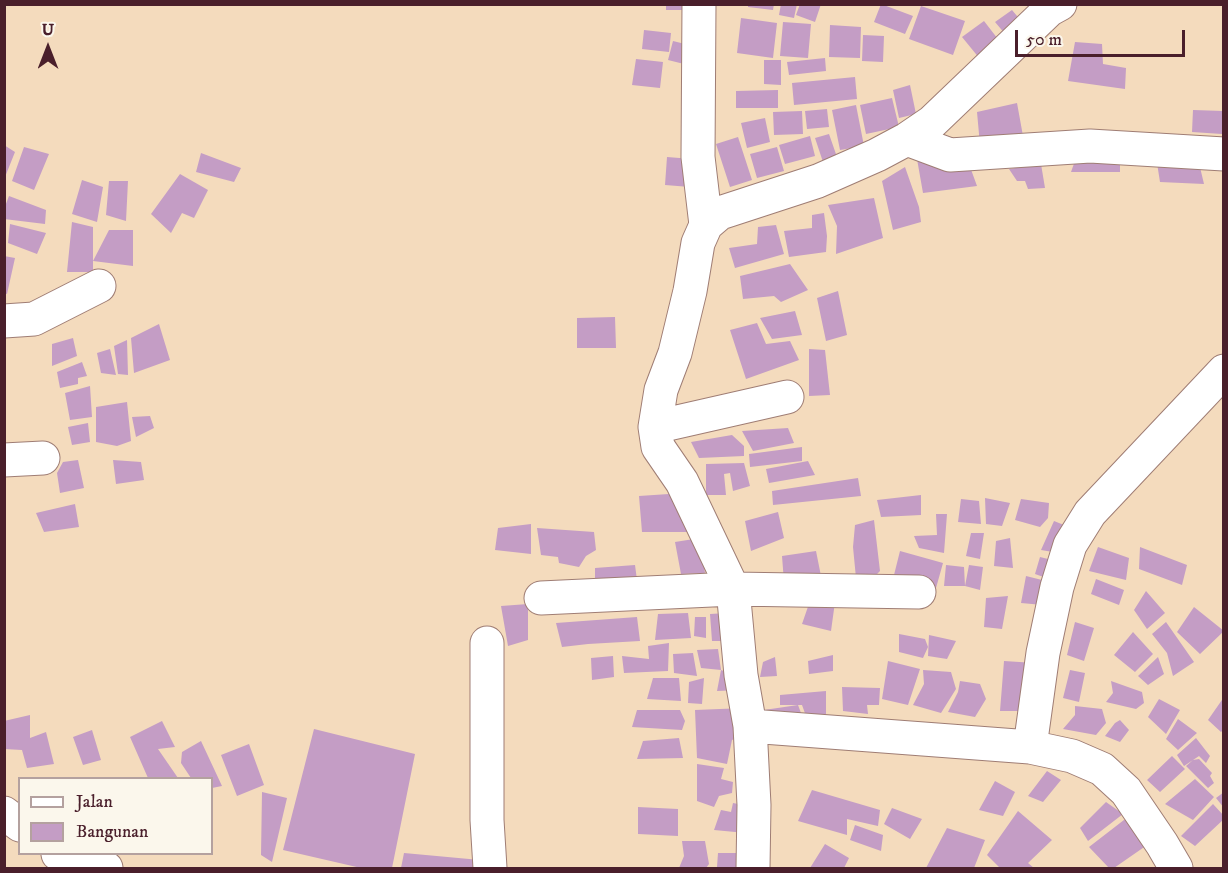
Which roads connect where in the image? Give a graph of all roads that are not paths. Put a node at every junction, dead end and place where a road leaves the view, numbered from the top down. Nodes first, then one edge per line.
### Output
1 (699, 4) edge
2 (1060, 4) edge
3 (907, 140) junction
4 (1224, 154) edge
5 (706, 225) junction
6 (99, 286) dead end
7 (4, 321) edge
8 (1224, 371) edge
9 (787, 397) dead end
10 (655, 427) junction
11 (44, 458) dead end
12 (4, 460) edge
13 (733, 589) junction
14 (919, 592) dead end
15 (541, 598) dead end
16 (487, 643) dead end
17 (750, 726) junction
18 (1030, 747) junction
19 (4, 813) edge
20 (18, 824) edge
21 (61, 855) edge
22 (106, 868) edge
23 (490, 868) edge
24 (753, 868) edge
25 (1176, 868) edge

1 - 5 street
2 - 3 street
3 - 4 street
3 - 5 street
5 - 10 street
6 - 7 street
8 - 18 street
9 - 10 street
10 - 13 street
11 - 12 street
13 - 14 street
13 - 15 street
13 - 17 street
16 - 23 street
17 - 18 street
17 - 24 street
18 - 25 street
19 - 20 street
21 - 22 street

